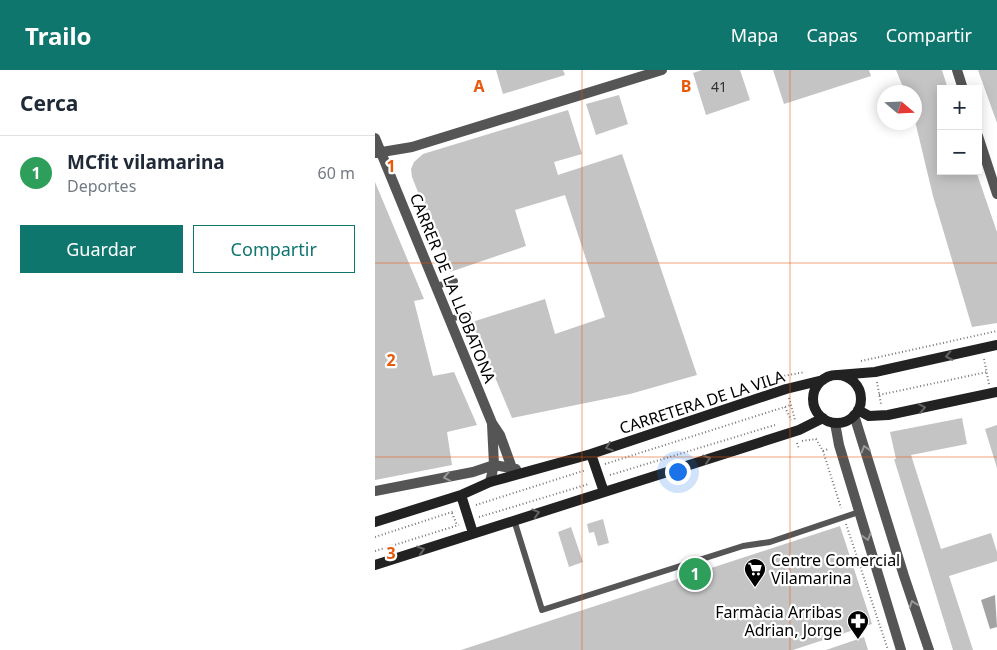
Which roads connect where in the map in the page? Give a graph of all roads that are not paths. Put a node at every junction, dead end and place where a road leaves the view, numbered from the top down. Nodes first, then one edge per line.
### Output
1 (662, 70) edge
2 (957, 70) edge
3 (962, 85) edge
4 (375, 138) edge
5 (982, 148) edge
6 (378, 153) edge
7 (997, 194) edge
8 (455, 281) dead end
9 (436, 286) junction
10 (469, 314) dead end
11 (450, 319) junction
12 (997, 345) edge
13 (838, 375) junction
14 (823, 380) junction
15 (993, 389) edge
16 (856, 413) junction
17 (823, 418) junction
18 (835, 422) junction
19 (493, 423) junction
20 (591, 454) junction
21 (494, 465) junction
22 (511, 468) junction
23 (529, 471) junction
24 (491, 482) junction
25 (375, 491) edge
26 (604, 492) junction
27 (461, 495) junction
28 (859, 512) junction
29 (514, 520) junction
30 (375, 522) edge
31 (473, 533) junction
32 (375, 565) edge
33 (901, 650) edge
34 (929, 650) edge

1 - 6 street
2 - 3 street
4 - 6 street, CARRER DE LA LLOBATONA
5 - 7 street
6 - 9 street, CARRER DE LA LLOBATONA
8 - 9 lane
9 - 11 street, CARRER DE LA LLOBATONA
10 - 11 lane
11 - 19 street, CARRER DE LA LLOBATONA
12 -> 13 street
13 - 14 street
13 - 16 street
14 - 17 street
14 -> 20 street, CARRETERA DE LA VILA
16 -> 15 street
16 - 18 street
34 -> 16 street
17 - 18 street
26 -> 17 street
18 - 28 street
19 - 21 street, CARRER DE LA LLOBATONA
19 - 22 street, CARRER DE LA LLOBATONA
20 - 23 street, CARRETERA DE LA VILA
20 - 26 street
21 - 22 street
21 - 24 street, CARRER DE LA LLOBATONA
21 -> 25 street
22 - 23 street
23 - 24 street, CARRETERA DE LA VILA
24 - 27 street, CARRETERA DE LA VILA
29 -> 26 street
27 - 30 street, CARRETERA DE LA VILA
27 - 31 street
28 - 29 lane
28 -> 33 street
29 - 31 street
32 -> 31 street

